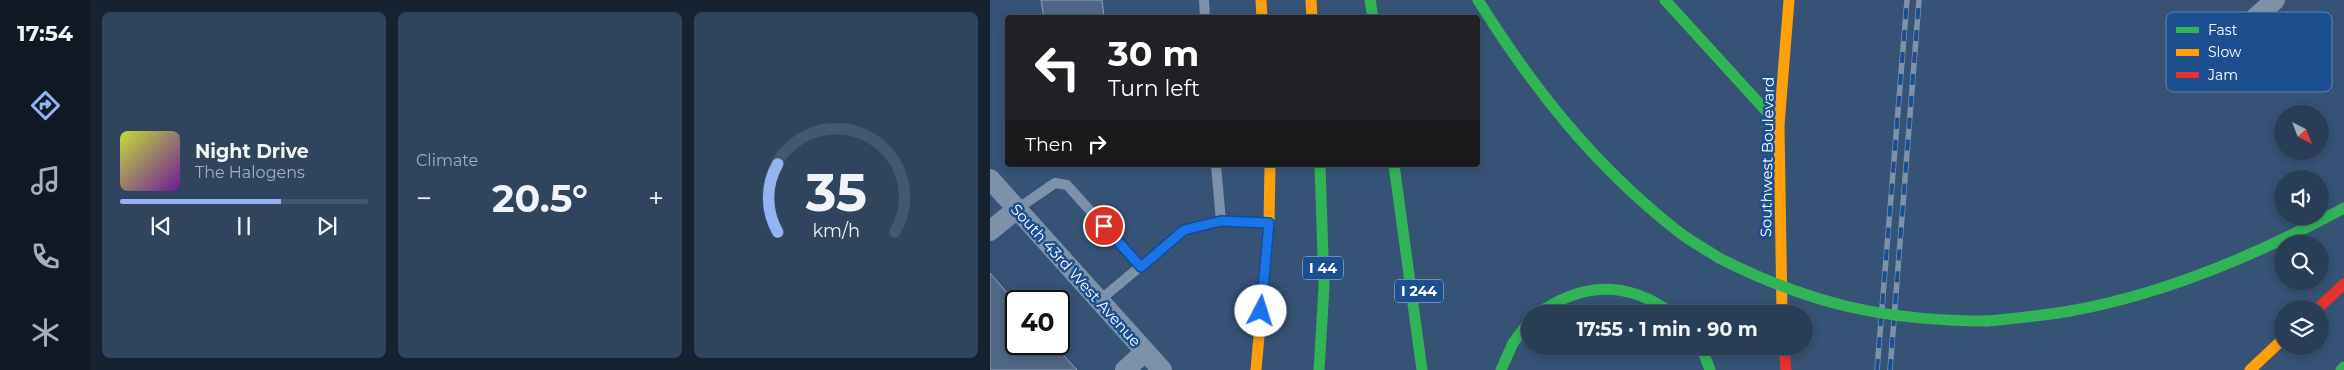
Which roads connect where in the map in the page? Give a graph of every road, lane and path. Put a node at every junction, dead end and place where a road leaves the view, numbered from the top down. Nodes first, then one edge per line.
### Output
1 (1204, 0) edge
2 (1261, 0) edge
3 (1311, 0) edge
4 (1370, 0) edge
5 (1478, 0) edge
6 (1665, 0) edge
7 (1788, 0) edge
8 (2275, 0) edge
9 (2262, 12) edge
10 (1205, 15) edge
11 (1262, 15) edge
12 (1312, 15) edge
13 (1372, 15) edge
14 (1779, 125) junction
15 (1216, 167) edge
16 (1270, 167) edge
17 (1320, 167) edge
18 (1394, 167) edge
19 (990, 179) edge
20 (2344, 208) edge
21 (1017, 209) junction
22 (1401, 212) junction
23 (1221, 221) junction
24 (1269, 223) junction
25 (990, 231) edge
26 (1141, 267) junction
27 (2344, 284) edge
28 (1100, 300) junction
29 (2327, 300) edge
30 (1551, 305) edge
31 (1659, 305) edge
32 (1782, 305) edge
33 (1521, 331) edge
34 (1430, 342) dead end
35 (2274, 348) edge
36 (1145, 352) junction
37 (1704, 355) edge
38 (1785, 355) edge
39 (2344, 367) edge
40 (1126, 370) edge
41 (1162, 370) edge
42 (1256, 370) edge
43 (1320, 370) edge
44 (1422, 370) edge
45 (1501, 370) edge
46 (1710, 370) edge
47 (1786, 370) edge
48 (2250, 370) edge
49 (2341, 370) edge

1 - 10 lane
2 - 11 main road
3 - 12 main road
4 - 13 main road
5 - 20 main road, bridge
6 - 14 main road
7 - 14 main road, Southwest Boulevard
8 - 9 street
14 - 32 main road, Southwest Boulevard
15 - 23 lane
16 - 24 main road
17 - 43 main road, I 44
18 - 22 main road
19 - 21 street, South 43rd West Avenue
21 - 25 street
21 - 26 lane
21 - 28 street, South 43rd West Avenue
22 - 34 main road, I 244
22 - 44 main road
23 - 24 lane
23 - 26 lane
24 - 42 main road
26 - 28 lane
27 - 29 main road
28 - 36 street, South 43rd West Avenue
30 - 31 main road
33 - 45 main road
35 - 48 main road
36 - 40 street
36 - 41 street, South 43rd West Avenue
37 - 46 main road
38 - 47 main road
39 - 49 main road

